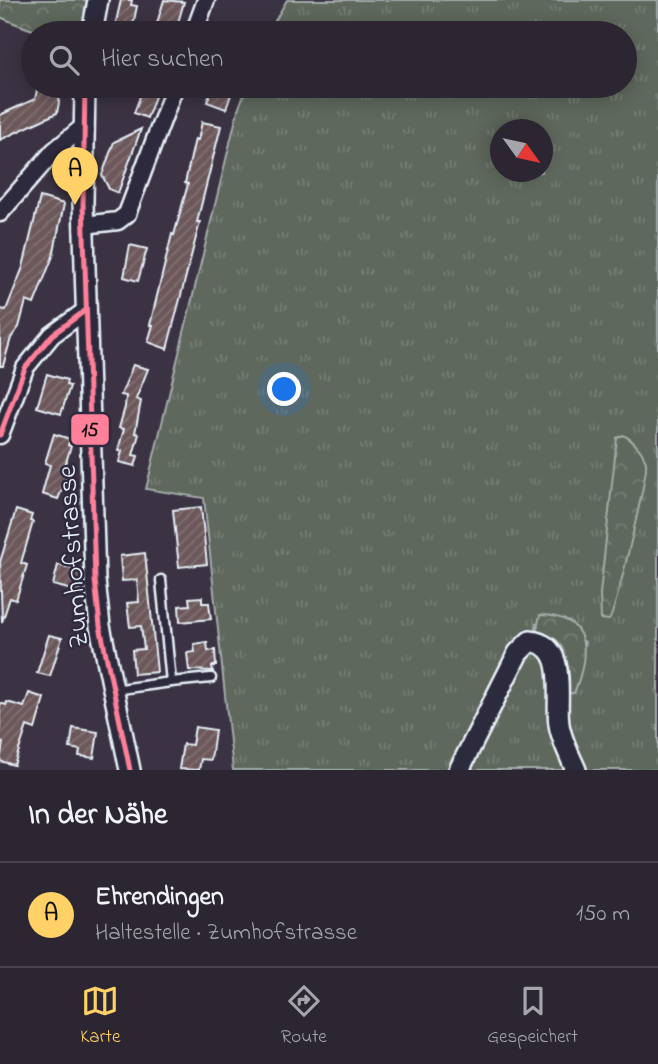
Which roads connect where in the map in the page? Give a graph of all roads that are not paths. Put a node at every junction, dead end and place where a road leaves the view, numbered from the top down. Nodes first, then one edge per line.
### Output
1 (98, 0) edge
2 (206, 0) edge
3 (94, 21) edge
4 (198, 21) edge
5 (84, 98) edge
6 (171, 98) edge
7 (83, 127) junction
8 (3, 204) edge
9 (84, 225) junction
10 (86, 310) junction
11 (0, 435) edge
12 (161, 580) dead end
13 (211, 677) dead end
14 (171, 682) junction
15 (113, 690) junction
16 (130, 770) edge
17 (459, 770) edge
18 (576, 770) edge

1 - 3 street
2 - 4 street
5 - 7 street, Zumhofstrasse
6 - 9 street
7 - 8 street
7 - 9 street, Zumhofstrasse
9 - 10 street, Zumhofstrasse
10 - 11 street
10 - 15 street, Zumhofstrasse
12 - 14 lane
13 - 14 lane
14 - 15 lane
15 - 16 street, Zumhofstrasse
17 - 18 street

